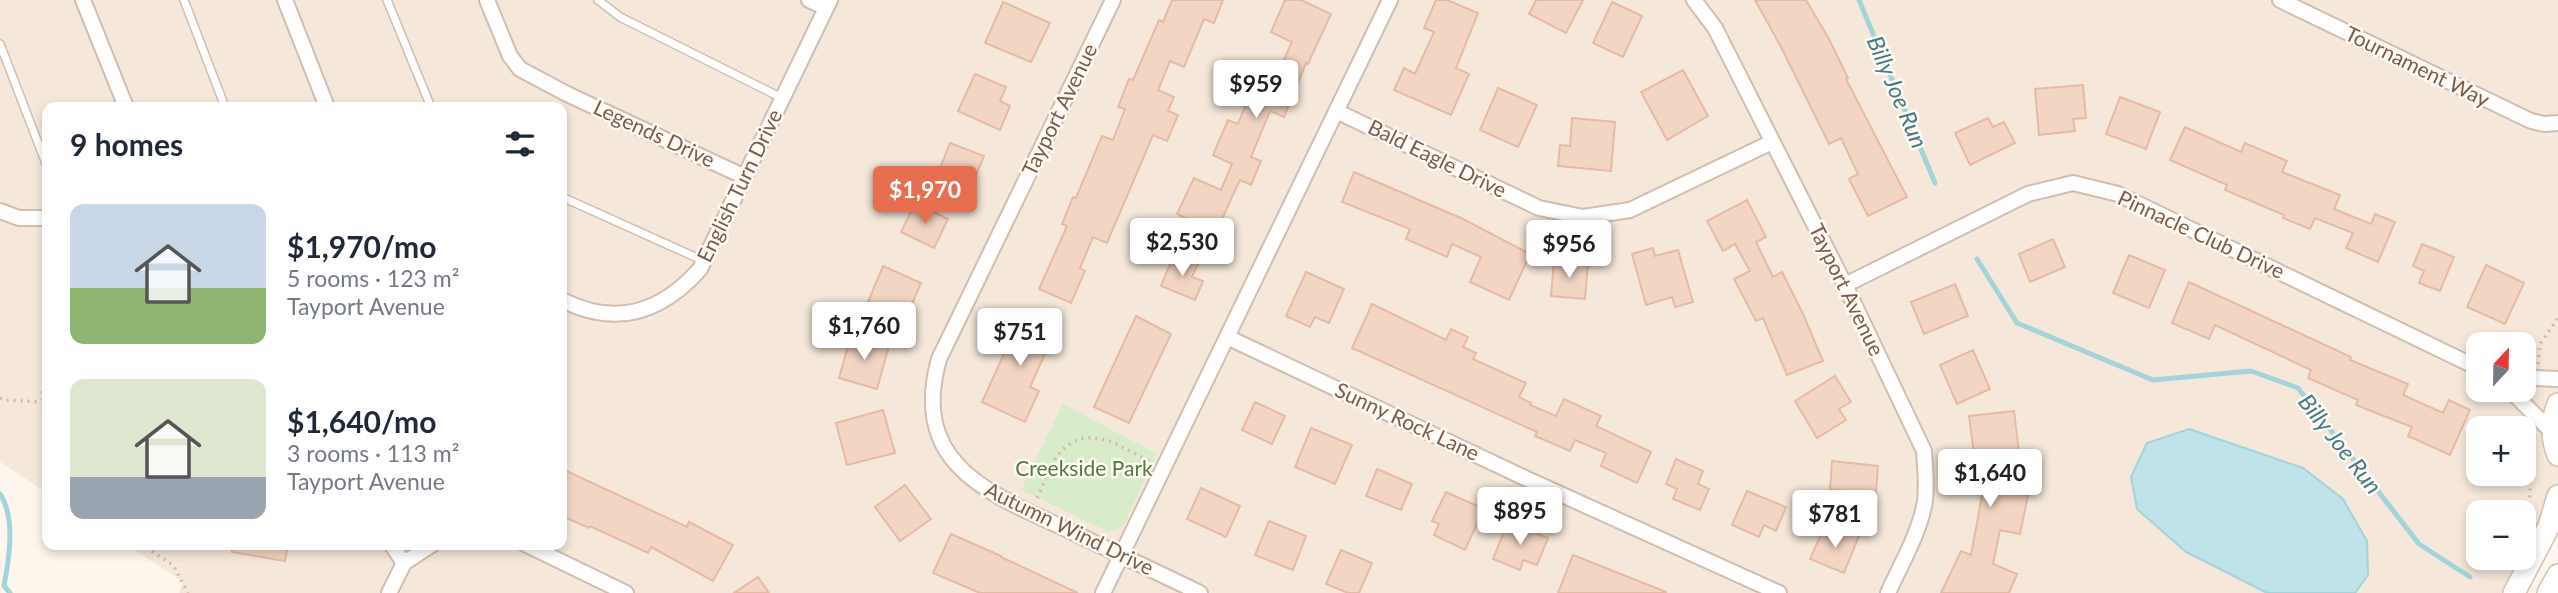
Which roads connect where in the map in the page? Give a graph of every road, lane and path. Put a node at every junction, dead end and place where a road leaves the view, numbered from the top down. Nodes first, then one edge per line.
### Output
1 (83, 0) edge
2 (184, 0) edge
3 (285, 0) edge
4 (387, 0) edge
5 (486, 0) edge
6 (598, 0) edge
7 (808, 0) edge
8 (1390, 0) edge
9 (1694, 0) edge
10 (2280, 0) edge
11 (1108, 2) edge
12 (828, 4) edge
13 (0, 44) edge
14 (783, 99) junction
15 (124, 102) edge
16 (223, 102) edge
17 (325, 102) edge
18 (429, 102) edge
19 (1336, 111) junction
20 (2558, 123) edge
21 (1772, 142) junction
22 (42, 153) edge
23 (745, 177) junction
24 (567, 199) edge
25 (0, 211) edge
26 (42, 218) edge
27 (704, 261) junction
28 (1844, 285) junction
29 (567, 302) edge
30 (2558, 318) edge
31 (1227, 337) junction
32 (2536, 357) edge
33 (2466, 362) edge
34 (2536, 377) edge
35 (2558, 379) edge
36 (42, 387) edge
37 (0, 398) edge
38 (41, 402) joint
39 (2522, 402) edge
40 (2558, 404) edge
41 (2552, 432) junction
42 (947, 453) joint
43 (2558, 455) edge
44 (1163, 468) junction
45 (2558, 496) edge
46 (1030, 513) junction
47 (149, 550) edge
48 (395, 550) edge
49 (424, 550) edge
50 (537, 550) edge
51 (1121, 555) junction
52 (404, 563) junction
53 (2558, 575) edge
54 (188, 593) edge
55 (389, 593) edge
56 (626, 593) edge
57 (1102, 593) edge
58 (1200, 593) edge
59 (1779, 593) edge
60 (1888, 593) edge
61 (2514, 593) edge
62 (2548, 593) edge

1 - 15 street
2 - 16 lane
3 - 17 street
4 - 18 lane
5 - 23 street, Legends Drive
6 - 14 lane
7 - 12 street
8 - 19 street
9 - 21 street, Tayport Avenue
10 - 20 street, Tournament Way
11 - 42 street, Tayport Avenue
12 - 14 street, English Turn Drive
13 - 22 lane
14 - 23 street, English Turn Drive
19 - 21 street, Bald Eagle Drive
19 - 31 street
21 - 28 street, Tayport Avenue
23 - 27 street, English Turn Drive
24 - 27 lane
25 - 26 street
27 - 29 street, English Turn Drive
28 - 33 street, Pinnacle Club Drive
28 - 60 street, Tayport Avenue
30 - 32 path
31 - 44 street
31 - 59 street, Sunny Rock Lane
34 - 35 street
36 - 38 path
37 - 38 path
39 - 41 street
40 - 41 street
41 - 43 street
42 - 46 street, Autumn Wind Drive
44 - 46 path
44 - 51 street
45 - 61 street
46 - 51 street, Autumn Wind Drive
47 - 54 path
48 - 52 street
49 - 52 street
50 - 56 street
51 - 57 street
51 - 58 street, Autumn Wind Drive
52 - 55 street
53 - 62 street

